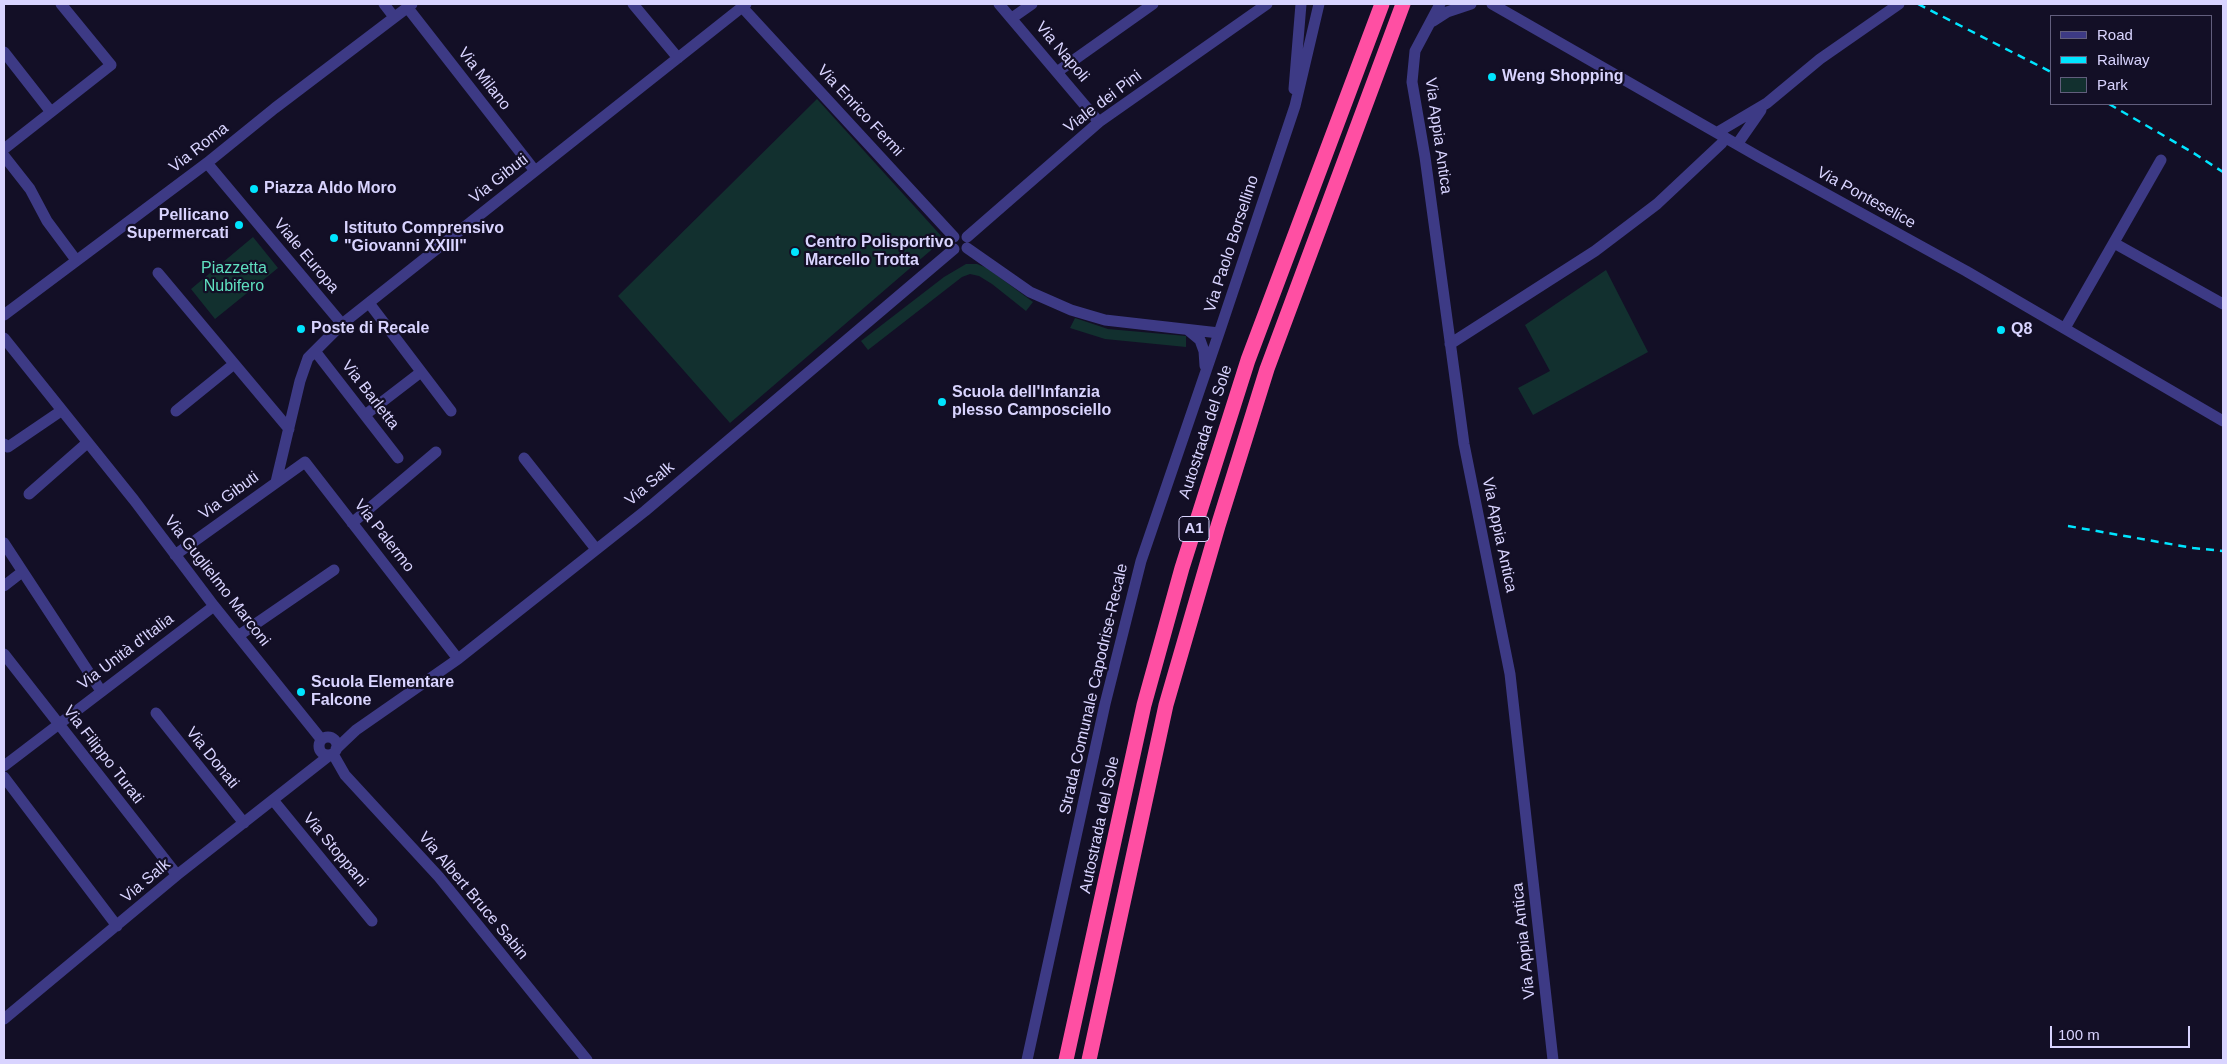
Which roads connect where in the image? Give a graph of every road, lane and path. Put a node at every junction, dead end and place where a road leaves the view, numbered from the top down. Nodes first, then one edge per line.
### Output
1 (61, 4) edge
2 (384, 4) edge
3 (633, 4) edge
4 (999, 4) edge
5 (1032, 4) edge
6 (1153, 4) edge
7 (1267, 4) edge
8 (1301, 4) edge
9 (1319, 4) edge
10 (1403, 4) edge
11 (1442, 4) edge
12 (1492, 4) edge
13 (1898, 4) edge
14 (744, 5) edge
15 (409, 6) edge
16 (1464, 6) edge
17 (1380, 9) edge
18 (394, 17) junction
19 (1012, 18) junction
20 (1432, 22) junction
21 (4, 52) edge
22 (678, 58) junction
23 (1057, 72) junction
24 (1767, 103) junction
25 (1295, 106) junction
26 (51, 112) junction
27 (1099, 122) junction
28 (1720, 137) junction
29 (1738, 143) junction
30 (4, 149) edge
31 (4, 156) edge
32 (2161, 160) dead end
33 (207, 163) junction
34 (535, 171) junction
35 (954, 243) junction
36 (967, 243) junction
37 (2114, 243) junction
38 (76, 260) junction
39 (158, 273) dead end
40 (369, 303) junction
41 (2223, 304) edge
42 (4, 315) edge
43 (342, 324) junction
44 (2065, 328) junction
45 (1188, 330) junction
46 (1219, 333) junction
47 (4, 338) edge
48 (1450, 344) junction
49 (315, 351) junction
50 (234, 364) junction
51 (421, 372) junction
52 (1205, 374) junction
53 (61, 411) junction
54 (451, 411) dead end
55 (176, 412) dead end
56 (365, 415) junction
57 (2223, 421) edge
58 (289, 429) junction
59 (87, 443) junction
60 (4, 444) edge
61 (436, 452) dead end
62 (398, 458) dead end
63 (524, 458) dead end
64 (276, 482) junction
65 (29, 494) dead end
66 (352, 523) junction
67 (4, 543) edge
68 (596, 549) junction
69 (175, 555) junction
70 (334, 570) dead end
71 (22, 572) junction
72 (4, 586) edge
73 (214, 606) junction
74 (238, 636) junction
75 (4, 654) edge
76 (458, 659) junction
77 (101, 691) junction
78 (156, 713) dead end
79 (59, 724) junction
80 (356, 730) junction
81 (323, 740) junction
82 (333, 753) junction
83 (4, 766) edge
84 (310, 769) junction
85 (4, 777) edge
86 (273, 800) junction
87 (244, 823) junction
88 (177, 875) junction
89 (372, 921) dead end
90 (117, 926) junction
91 (4, 1019) edge
92 (587, 1060) edge
93 (1027, 1060) edge
94 (1066, 1060) edge
95 (1089, 1060) edge
96 (1553, 1060) edge

1 - 26 street
2 - 18 street
3 - 22 street
4 - 19 street, Via Napoli
5 - 19 street
6 - 23 street
7 - 27 street, Viale dei Pini
8 - 25 street, Via Paolo Borsellino
9 - 25 street, Via Paolo Borsellino
10 - 95 highway, A1
11 - 16 street
11 - 20 street, Via Appia Antica
12 - 28 street, Via Ponteselice
13 - 24 street
14 - 22 street, Via Gibuti
14 - 35 street, Via Enrico Fermi
15 - 18 street, Via Roma
15 - 34 street, Via Milano
16 - 20 street
17 - 94 highway, Autostrada del Sole / A1
18 - 33 street, Via Roma
19 - 23 street, Via Napoli
20 - 48 street, Via Appia Antica
21 - 26 street
22 - 34 street, Via Gibuti
23 - 27 street, Via Napoli
24 - 28 street
24 - 29 street
25 - 46 street, Via Paolo Borsellino
26 - 30 street
27 - 36 street, Viale dei Pini
28 - 29 street, Via Ponteselice
28 - 48 street
29 - 44 street, Via Ponteselice
31 - 38 street
32 - 37 street
33 - 38 street, Via Roma
33 - 43 street, Viale Europa
34 - 40 street, Via Gibuti
35 - 36 street
35 - 68 street, Via Salk
36 - 45 street, Via Paolo Borsellino
37 - 41 street
37 - 44 street
38 - 42 street, Via Roma
39 - 50 street
40 - 43 street, Via Gibuti
40 - 51 street
43 - 49 street, Via Gibuti
44 - 57 street, Via Ponteselice
45 - 46 street, Via Paolo Borsellino
45 - 52 street
46 - 52 street, Strada Comunale Capodrise-Recale
47 - 53 street, Via Guglielmo Marconi
48 - 96 street, Via Appia Antica
49 - 56 street, Via Barletta
49 - 58 street, Via Gibuti
50 - 55 street
50 - 58 street
51 - 54 street
51 - 56 street
52 - 93 street, Strada Comunale Capodrise-Recale
53 - 59 street, Via Guglielmo Marconi
53 - 60 street
56 - 62 street, Via Barletta
58 - 64 street, Via Gibuti
59 - 65 street
59 - 69 street, Via Guglielmo Marconi
61 - 66 street
63 - 68 street
64 - 66 street, Via Palermo
64 - 69 street, Via Gibuti
66 - 76 street, Via Palermo
67 - 71 street
68 - 76 street, Via Salk
69 - 73 street, Via Guglielmo Marconi
70 - 74 street
71 - 72 street
71 - 77 street
73 - 74 street, Via Guglielmo Marconi
73 - 77 street, Via Unità d'Italia
74 - 81 street, Via Guglielmo Marconi
75 - 79 street, Via Filippo Turati
76 - 80 street, Via Salk
77 - 79 street, Via Unità d'Italia
78 - 87 street, Via Donati
79 - 83 street, Via Unità d'Italia
79 - 88 street, Via Filippo Turati
80 - 81 street, Via Salk
80 - 82 street, Via Salk
81 - 82 street
81 - 82 street
81 - 84 street
82 - 84 street, Via Salk
82 - 92 street, Via Albert Bruce Sabin
84 - 86 street, Via Salk
85 - 90 street
86 - 87 street, Via Salk
86 - 89 street, Via Stoppani
87 - 88 street, Via Salk
88 - 90 street, Via Salk
90 - 91 street, Via Salk

